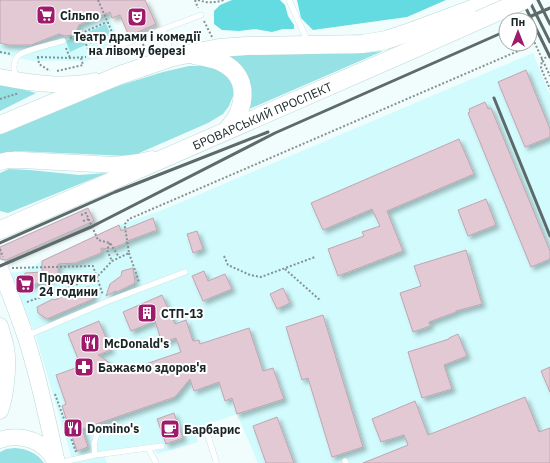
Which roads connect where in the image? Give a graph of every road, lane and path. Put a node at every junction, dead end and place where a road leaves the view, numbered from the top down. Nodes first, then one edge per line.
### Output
1 (98, 0) edge
2 (195, 0) edge
3 (198, 0) edge
4 (224, 0) edge
5 (289, 0) edge
6 (492, 0) edge
7 (524, 0) edge
8 (196, 4) dead end
9 (477, 14) junction
10 (201, 15) dead end
11 (107, 22) junction
12 (206, 25) dead end
13 (163, 30) junction
14 (82, 33) junction
15 (212, 38) dead end
16 (63, 41) junction
17 (310, 45) junction
18 (118, 46) junction
19 (538, 50) edge
20 (518, 52) edge
21 (181, 55) junction
22 (18, 56) junction
23 (92, 56) junction
24 (550, 56) edge
25 (38, 57) junction
26 (81, 57) junction
27 (70, 58) junction
28 (542, 59) junction
29 (68, 69) dead end
30 (51, 72) dead end
31 (120, 75) junction
32 (550, 76) edge
33 (0, 77) edge
34 (17, 80) junction
35 (550, 90) edge
36 (0, 125) edge
37 (227, 130) junction
38 (183, 150) junction
39 (0, 162) edge
40 (81, 215) dead end
41 (89, 219) junction
42 (83, 221) dead end
43 (6, 228) edge
44 (110, 243) junction
45 (129, 253) junction
46 (224, 256) dead end
47 (315, 257) dead end
48 (119, 258) junction
49 (112, 261) junction
50 (4, 268) edge
51 (285, 269) junction
52 (184, 272) dead end
53 (97, 277) junction
54 (141, 288) junction
55 (321, 301) dead end
56 (106, 302) junction
57 (22, 303) dead end
58 (0, 326) edge
59 (26, 337) junction
60 (1, 407) edge
61 (66, 424) dead end
62 (99, 427) dead end
63 (207, 433) dead end
64 (0, 440) edge
65 (162, 446) dead end
66 (148, 448) junction
67 (95, 454) junction
68 (78, 458) junction
69 (216, 462) edge
70 (57, 463) edge
71 (156, 463) edge

1 - 11 path
2 - 8 path
3 - 4 path
5 - 17 lane
6 - 9 main road, БРОВАРСЬКИЙ ПРОСПЕКТ
7 - 9 main road, БРОВАРСЬКИЙ ПРОСПЕКТ, bridge
9 - 17 main road, БРОВАРСЬКИЙ ПРОСПЕКТ
9 - 37 main road, БРОВАРСЬКИЙ ПРОСПЕКТ
10 - 13 lane
11 - 14 path
11 - 18 path
12 - 15 path
13 - 18 lane
13 - 21 lane
14 - 16 path
14 - 23 path
16 - 22 lane
16 - 27 path
17 - 21 main road, БРОВАРСЬКИЙ ПРОСПЕКТ
18 - 23 lane
19 - 28 path
20 - 45 path
21 - 31 main road, БРОВАРСЬКИЙ ПРОСПЕКТ
21 - 37 main road
22 - 25 path
22 - 34 lane
23 - 26 path
24 - 28 path
25 - 27 path
25 - 30 path
26 - 27 path
26 - 29 path
28 - 32 path
28 - 35 path
31 - 34 main road
31 - 36 main road, БРОВАРСЬКИЙ ПРОСПЕКТ
33 - 34 main road
37 - 38 main road, БРОВАРСЬКИЙ ПРОСПЕКТ
38 - 39 main road
38 - 43 main road, БРОВАРСЬКИЙ ПРОСПЕКТ
40 - 41 path
41 - 42 path
41 - 44 path
44 - 48 path
44 - 49 path
45 - 48 path
45 - 54 path
46 - 51 path
47 - 51 path
48 - 49 path
49 - 53 path
50 - 53 path
50 - 59 main road
51 - 55 path
52 - 54 lane
53 - 56 path
53 - 57 path
54 - 56 lane
56 - 59 lane
58 - 60 main road
59 - 70 main road
61 - 68 path
62 - 67 lane
63 - 69 lane
64 - 70 main road
65 - 66 lane
66 - 67 lane
66 - 71 lane
67 - 68 lane
68 - 70 lane

